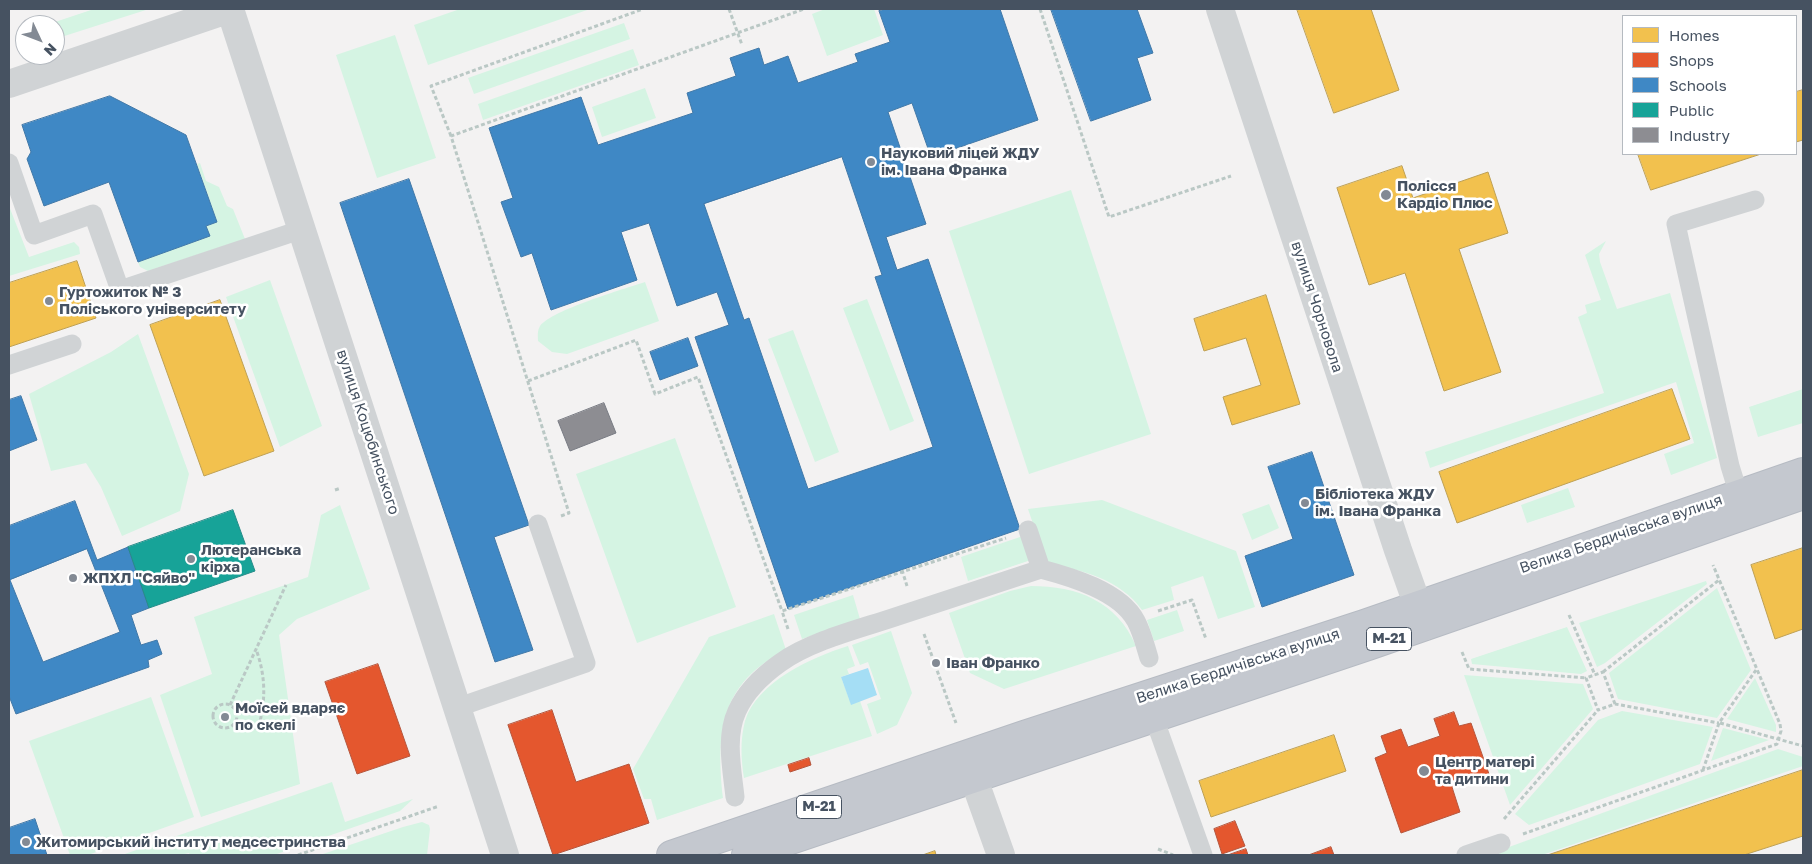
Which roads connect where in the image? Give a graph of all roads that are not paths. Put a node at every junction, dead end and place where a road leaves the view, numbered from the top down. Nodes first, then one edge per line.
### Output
1 (230, 9) edge
2 (1220, 9) edge
3 (9, 84) edge
4 (9, 163) edge
5 (1755, 200) dead end
6 (303, 229) junction
7 (72, 344) dead end
8 (9, 365) edge
9 (1803, 472) edge
10 (1803, 495) edge
11 (1742, 504) junction
12 (538, 524) road end
13 (1028, 530) road end
14 (1041, 569) junction
15 (1422, 615) junction
16 (1149, 658) dead end
17 (456, 708) junction
18 (1154, 718) junction
19 (970, 767) junction
20 (735, 797) dead end
21 (1505, 841) road end
22 (505, 855) edge
23 (671, 855) edge
24 (746, 855) edge
25 (1001, 855) edge
26 (1203, 855) edge
27 (1466, 855) edge

1 - 3 street
1 - 6 street, вулиця Коцюбинського
2 - 15 street, вулиця Чорновола
4 - 6 lane
5 - 11 lane
6 - 17 street, вулиця Коцюбинського
7 - 8 lane
9 - 11 highway, Велика Бердичівська вулиця / М-21
10 - 11 highway, Велика Бердичівська вулиця / М-21
11 - 15 highway, Велика Бердичівська вулиця / М-21
12 - 17 lane
13 - 14 lane
14 - 16 lane
14 - 20 lane
15 - 18 highway, Велика Бердичівська вулиця / М-21
15 - 19 highway, Велика Бердичівська вулиця / М-21
17 - 22 street, вулиця Коцюбинського
18 - 19 highway, Велика Бердичівська вулиця / М-21
18 - 26 lane
19 - 23 highway, Велика Бердичівська вулиця / М-21
19 - 24 highway, Велика Бердичівська вулиця / М-21
19 - 25 street
21 - 27 lane

